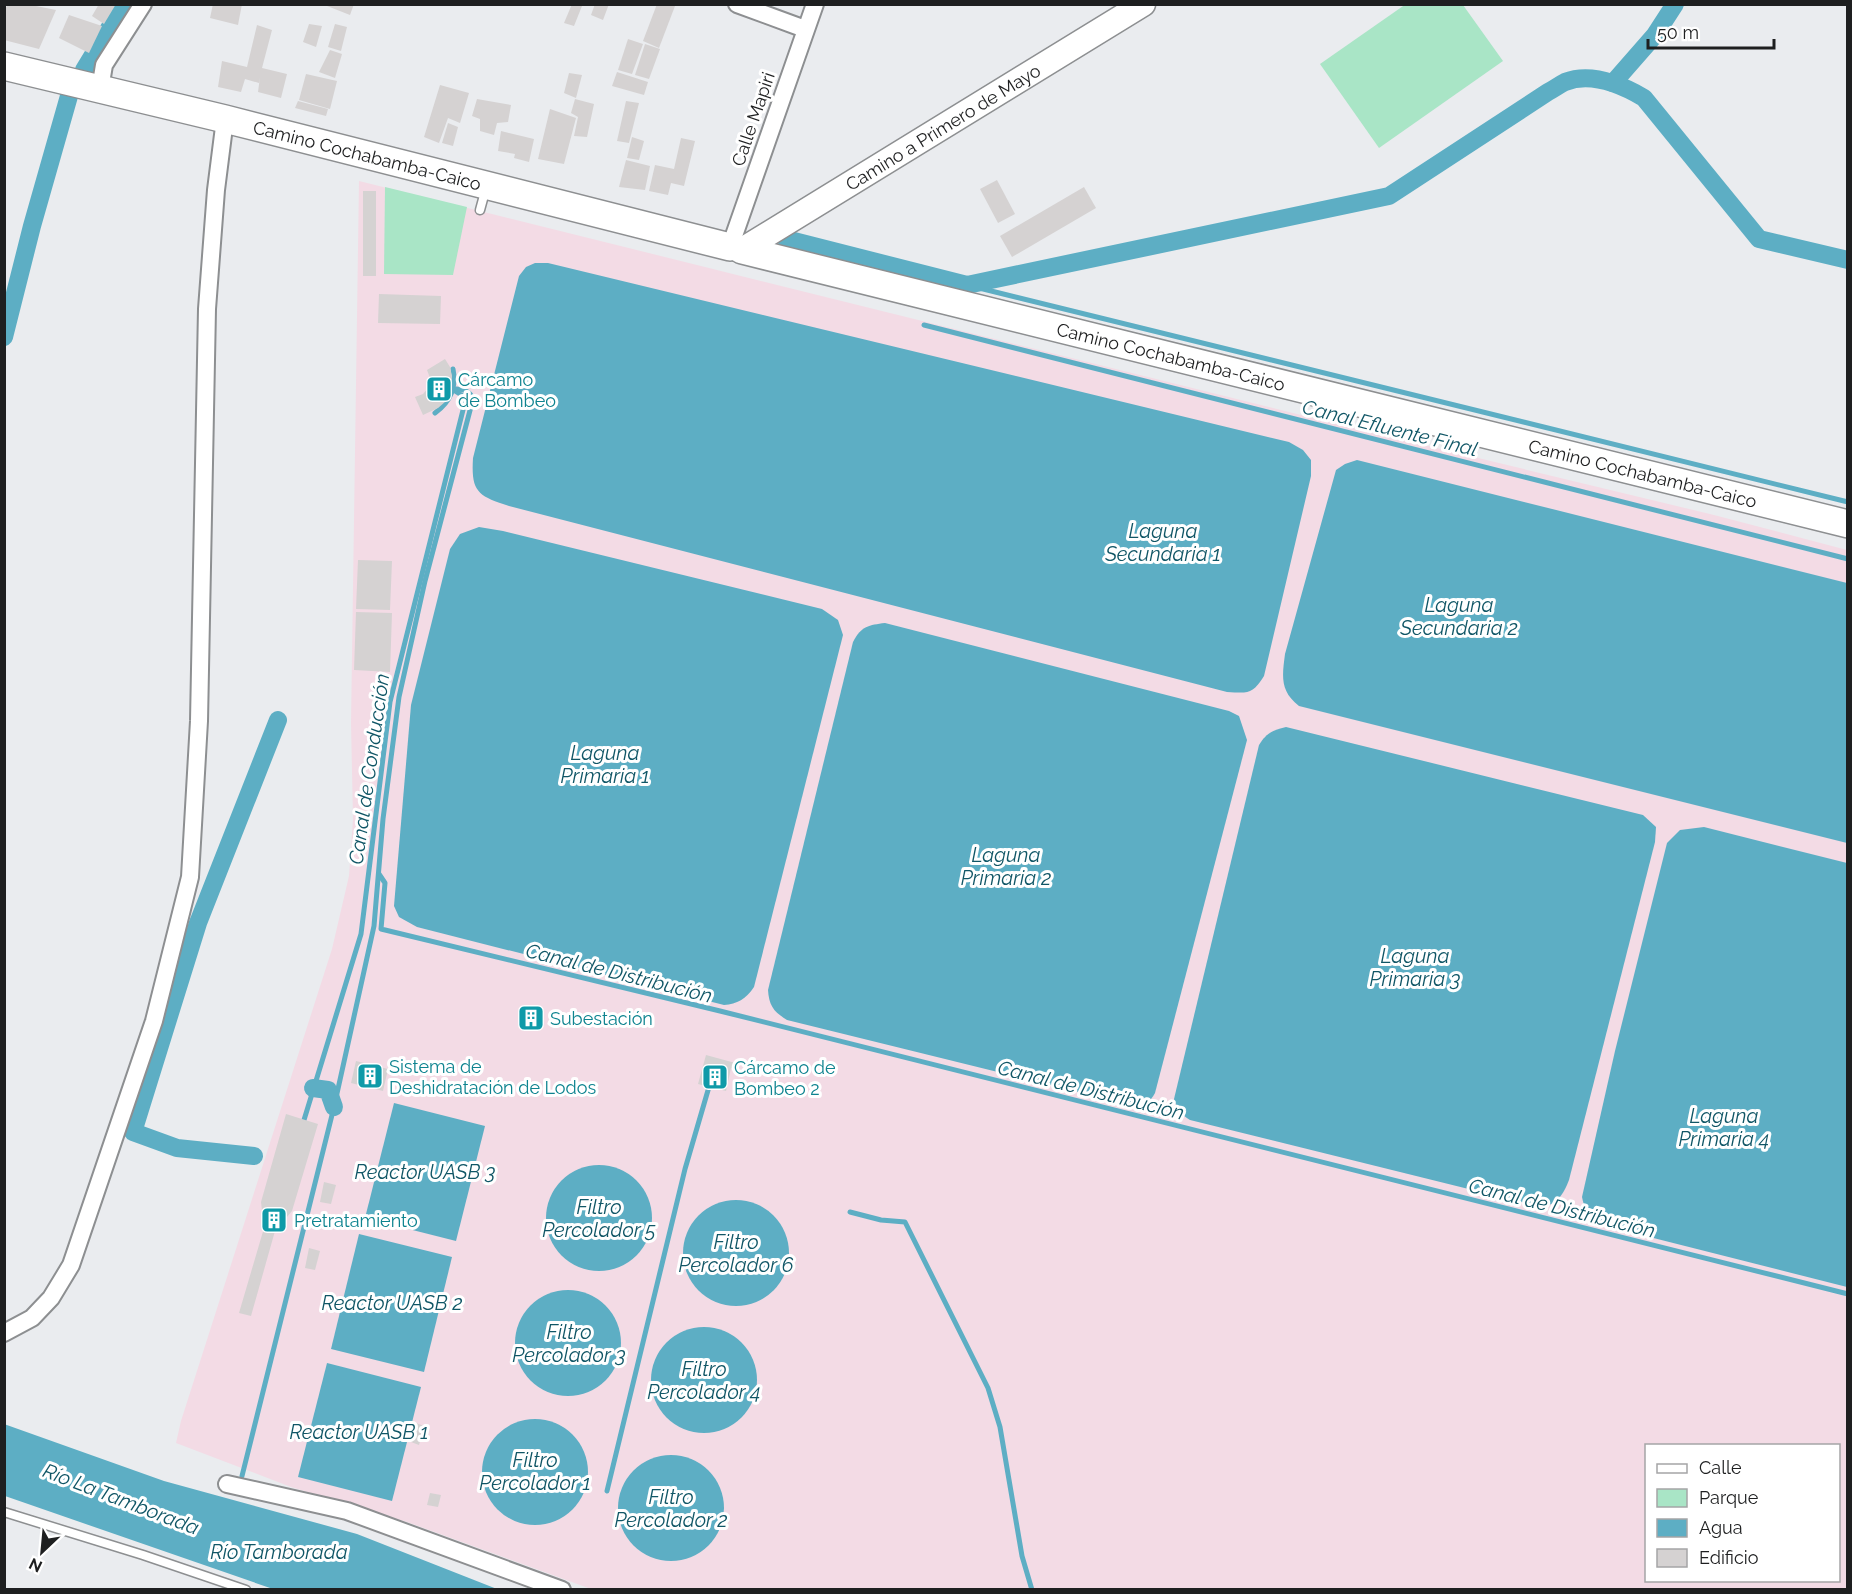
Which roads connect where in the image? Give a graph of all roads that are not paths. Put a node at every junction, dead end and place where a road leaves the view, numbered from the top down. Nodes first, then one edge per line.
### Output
1 (143, 4) edge
2 (737, 4) edge
3 (815, 4) edge
4 (1143, 4) edge
5 (805, 29) junction
6 (4, 66) edge
7 (100, 89) junction
8 (225, 119) junction
9 (736, 248) junction
10 (1848, 524) edge
11 (4, 1333) edge
12 (227, 1484) dead end
13 (4, 1512) edge
14 (246, 1590) edge
15 (562, 1590) edge

1 - 7 street
2 - 5 street
3 - 5 street, Calle Mapiri
4 - 9 main road, Camino a Primero de Mayo
5 - 9 street, Calle Mapiri
6 - 7 main road, Camino Cochabamba-Caico
7 - 8 main road, Camino Cochabamba-Caico
8 - 9 main road, Camino Cochabamba-Caico
8 - 11 street
9 - 10 main road, Camino Cochabamba-Caico
12 - 15 street
13 - 14 lane

